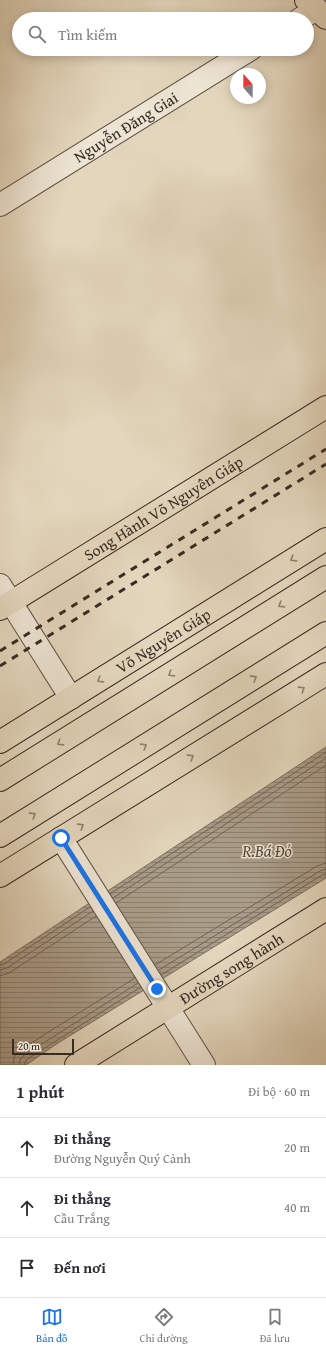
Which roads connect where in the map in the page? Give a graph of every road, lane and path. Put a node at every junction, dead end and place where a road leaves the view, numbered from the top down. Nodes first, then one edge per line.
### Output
1 (240, 56) edge
2 (0, 205) edge
3 (326, 407) edge
4 (326, 539) edge
5 (326, 578) edge
6 (4, 599) edge
7 (326, 633) edge
8 (326, 674) edge
9 (71, 698) junction
10 (0, 742) edge
11 (0, 780) edge
12 (0, 836) edge
13 (61, 838) junction
14 (0, 876) edge
15 (326, 910) edge
16 (168, 1008) junction
17 (76, 1065) edge
18 (204, 1065) edge

1 - 2 street, Nguyễn Đăng Giai
3 - 6 main road, Song Hành Võ Nguyên Giáp
4 -> 9 main road, Võ Nguyên Giáp
5 -> 11 main road, Võ Nguyên Giáp
6 - 9 street
12 -> 7 main road
13 -> 8 main road
9 - 10 main road, Võ Nguyên Giáp
13 - 14 main road
13 - 16 street
15 - 16 main road, Đường song hành
16 - 17 main road, Đường song hành
16 - 18 street

